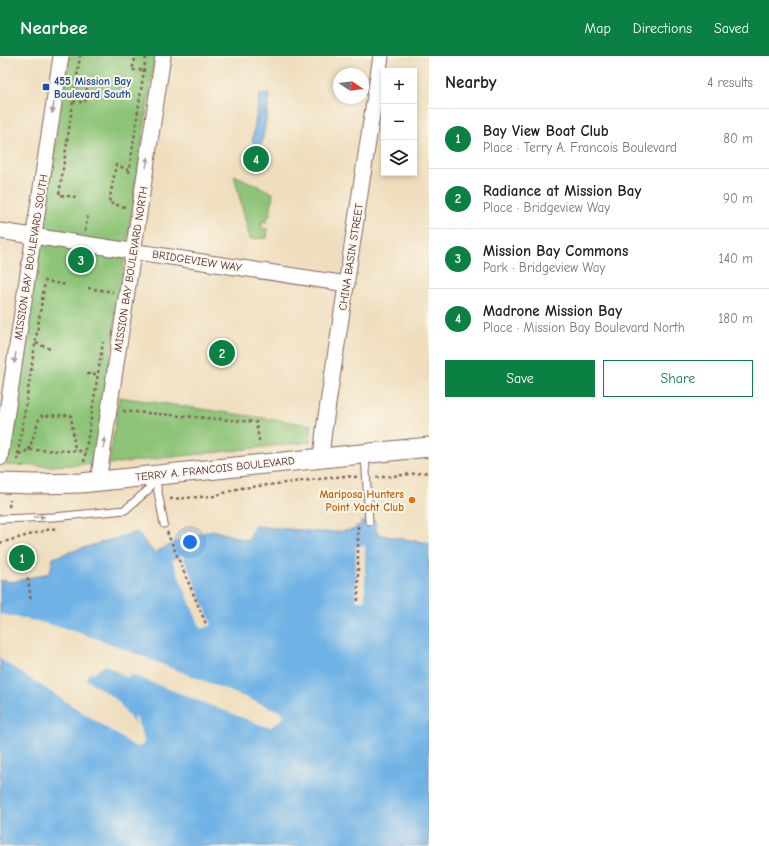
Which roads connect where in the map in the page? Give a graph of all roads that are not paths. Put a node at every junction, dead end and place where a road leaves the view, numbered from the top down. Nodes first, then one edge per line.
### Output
1 (62, 56) edge
2 (163, 56) edge
3 (381, 56) edge
4 (0, 231) edge
5 (34, 236) junction
6 (133, 251) junction
7 (347, 284) junction
8 (429, 447) edge
9 (365, 454) junction
10 (0, 458) edge
11 (321, 458) junction
12 (155, 476) junction
13 (98, 482) junction
14 (0, 483) edge
15 (0, 519) edge
16 (368, 522) dead end
17 (164, 524) dead end

1 -> 5 street, MISSION BAY BOULEVARD SOUTH
6 -> 2 street, MISSION BAY BOULEVARD NORTH
3 - 7 street, CHINA BASIN STREET
4 - 5 street, BRIDGEVIEW WAY
5 - 6 street, BRIDGEVIEW WAY
5 -> 10 street, MISSION BAY BOULEVARD SOUTH
6 - 7 street, BRIDGEVIEW WAY
13 -> 6 street, MISSION BAY BOULEVARD NORTH
7 - 11 street, CHINA BASIN STREET
8 - 9 street, TERRY A. FRANCOIS BOULEVARD
9 - 11 street, TERRY A. FRANCOIS BOULEVARD
9 - 16 lane
11 - 12 street, TERRY A. FRANCOIS BOULEVARD
12 - 13 street, TERRY A. FRANCOIS BOULEVARD
15 -> 12 lane
12 - 17 lane
13 - 14 street, TERRY A. FRANCOIS BOULEVARD

